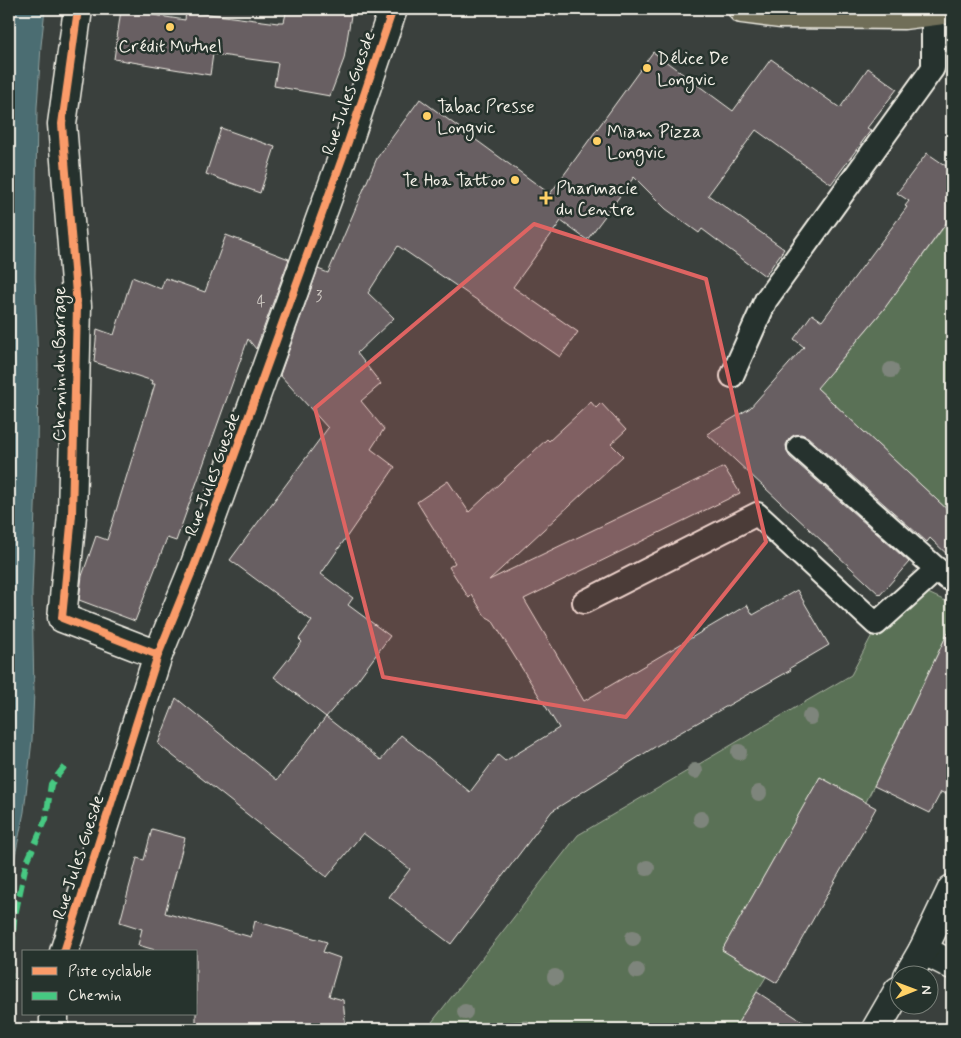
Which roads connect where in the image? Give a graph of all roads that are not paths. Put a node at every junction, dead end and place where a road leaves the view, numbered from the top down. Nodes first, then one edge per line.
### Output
1 (78, 9) edge
2 (393, 9) edge
3 (742, 9) edge
4 (942, 10) edge
5 (866, 12) edge
6 (732, 376) dead end
7 (799, 447) dead end
8 (944, 575) edge
9 (584, 602) dead end
10 (158, 654) junction
11 (952, 889) edge
12 (65, 950) edge
13 (923, 950) junction
14 (952, 965) edge
15 (914, 966) edge
16 (888, 1008) edge
17 (54, 1016) edge
18 (54, 1029) edge
19 (876, 1029) edge

1 - 10 street, Chemin du Barrage
2 - 10 street, Rue Jules Guesde
3 - 5 main road
4 - 5 main road
4 - 6 lane
7 - 8 lane
8 - 9 lane
10 - 12 street, Rue Jules Guesde
11 - 13 street
13 - 14 street
13 - 15 street
16 - 19 street
17 - 18 street

